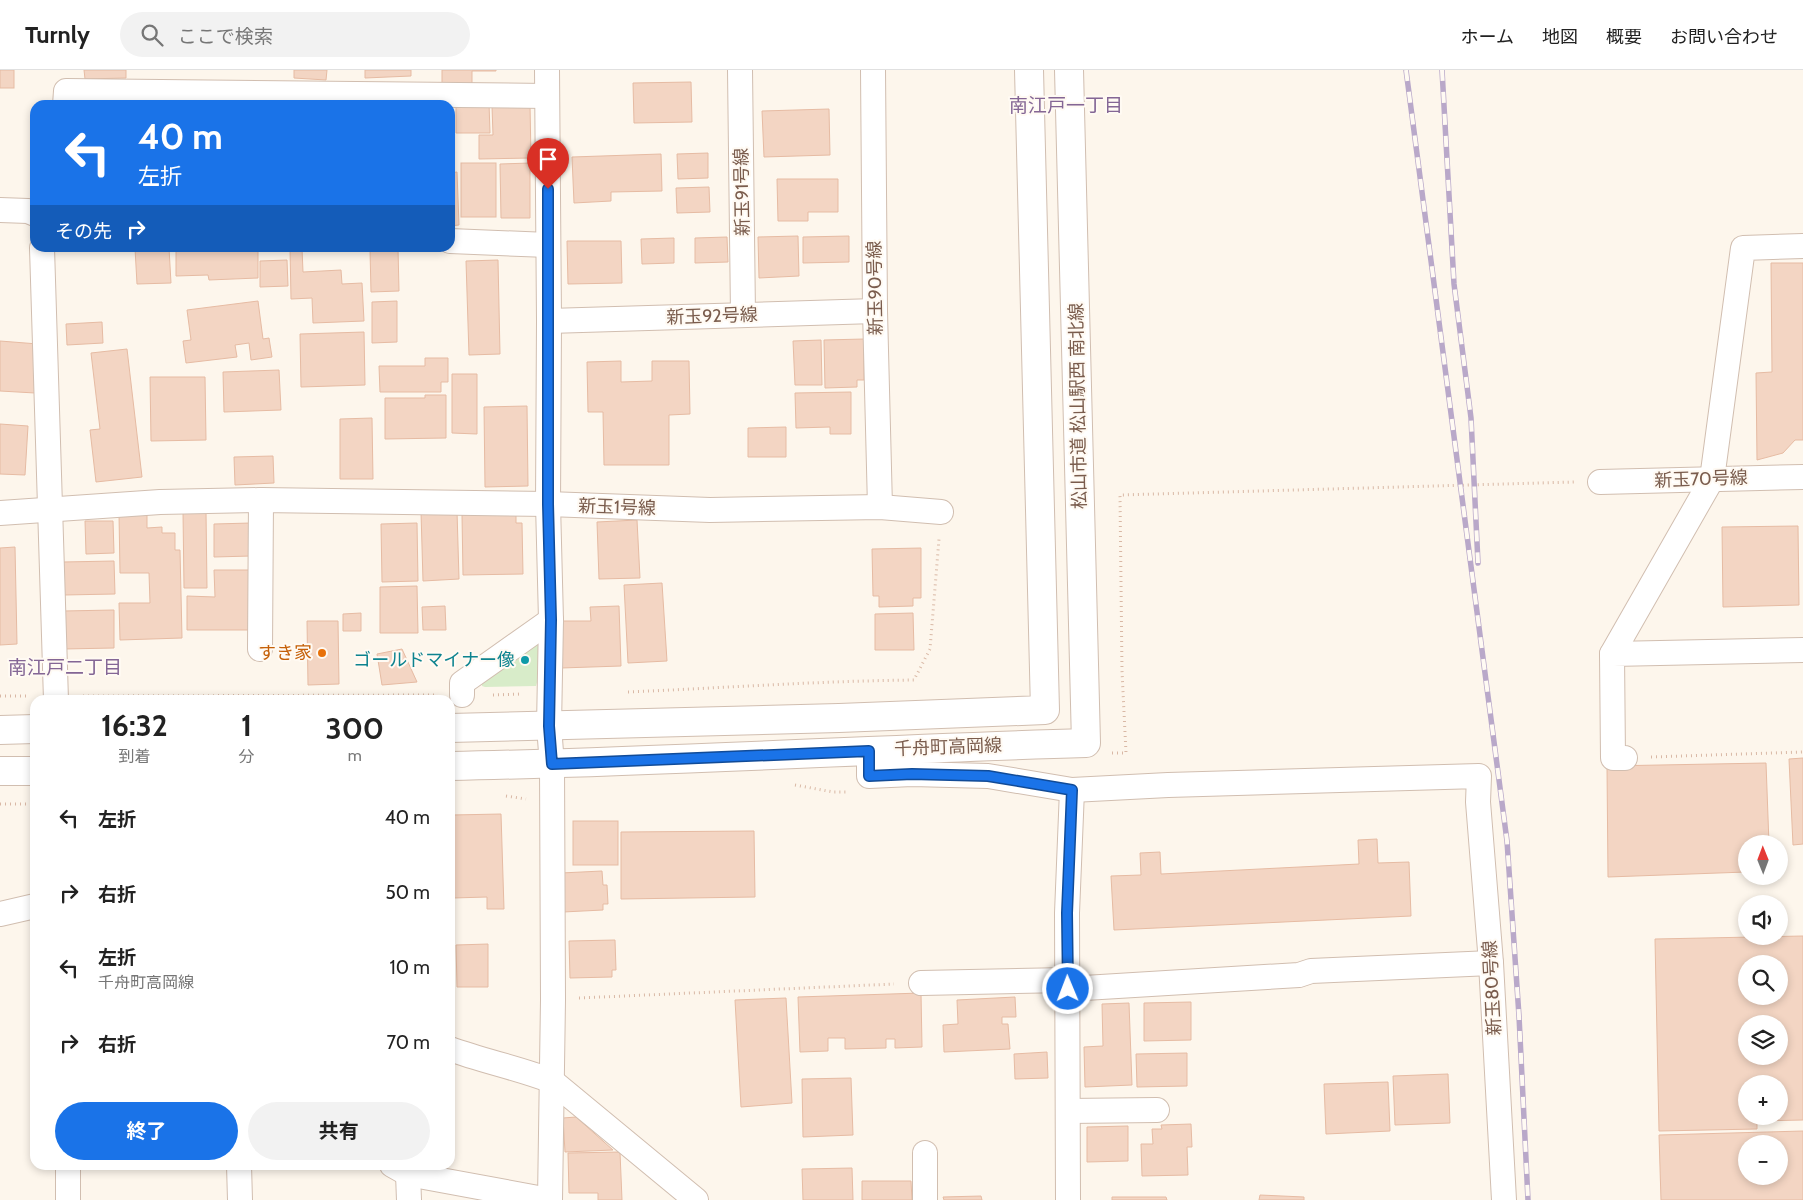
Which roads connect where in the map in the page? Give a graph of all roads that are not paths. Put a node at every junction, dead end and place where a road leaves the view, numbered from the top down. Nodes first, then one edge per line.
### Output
1 (547, 70) edge
2 (740, 70) edge
3 (873, 70) edge
4 (1029, 70) edge
5 (1069, 70) edge
6 (73, 89) edge
7 (547, 96) junction
8 (0, 210) edge
9 (30, 211) edge
10 (455, 241) edge
11 (548, 245) junction
12 (1803, 246) edge
13 (42, 252) edge
14 (875, 311) junction
15 (743, 315) junction
16 (549, 320) junction
17 (1803, 476) edge
18 (1712, 479) junction
19 (1600, 482) road end
20 (262, 500) junction
21 (548, 504) junction
22 (880, 507) junction
23 (49, 509) junction
24 (941, 512) road end
25 (0, 513) edge
26 (551, 620) junction
27 (260, 649) dead end
28 (1803, 650) edge
29 (1612, 659) junction
30 (56, 695) edge
31 (462, 695) dead end
32 (549, 726) junction
33 (455, 728) edge
34 (30, 729) edge
35 (0, 730) edge
36 (1096, 748) joint
37 (869, 751) junction
38 (1619, 758) road end
39 (552, 764) junction
40 (455, 766) edge
41 (0, 771) edge
42 (30, 771) edge
43 (1072, 790) junction
44 (30, 907) edge
45 (0, 914) edge
46 (1491, 962) junction
47 (921, 983) road end
48 (1068, 984) junction
49 (455, 1051) edge
50 (552, 1081) junction
51 (1157, 1110) dead end
52 (1068, 1111) junction
53 (924, 1153) dead end
54 (68, 1170) edge
55 (239, 1170) edge
56 (400, 1170) edge
57 (405, 1170) edge
58 (68, 1200) edge
59 (240, 1200) edge
60 (409, 1200) edge
61 (550, 1200) edge
62 (696, 1200) edge
63 (925, 1200) edge
64 (1068, 1200) edge
65 (1504, 1200) edge

1 - 7 street
2 - 15 street, 新玉91号線
3 - 14 street, 新玉90号線
4 - 32 street, 千舟町高岡線
5 - 36 street, 松山市道 松山駅西 南北線
6 - 7 street
7 - 11 street
8 - 9 street
10 - 11 street
11 - 16 street
12 - 18 street
13 - 23 street
14 - 15 street, 新玉92号線
14 - 22 street, 新玉90号線
15 - 16 street, 新玉92号線
16 - 21 street
17 - 18 street, 新玉70号線
18 - 19 street, 新玉70号線
18 - 29 street
20 - 21 street, 新玉1号線
20 - 23 street, 新玉1号線
20 - 27 street
21 - 22 street, 新玉1号線
21 - 26 street
22 - 24 street, 新玉1号線
23 - 25 street, 新玉1号線
23 - 30 street
26 - 31 street
26 - 32 street
28 - 29 street
29 - 38 street
32 - 33 street, 千舟町高岡線
32 - 39 street
34 - 35 street
36 - 37 street, 千舟町高岡線
37 - 39 street, 千舟町高岡線
37 - 43 street
39 - 40 street, 千舟町高岡線
39 - 50 street
41 - 42 street
43 - 46 street, 新玉80号線
43 - 48 street
44 - 45 street
46 - 48 street
46 - 65 street, 新玉80号線
47 - 48 street
48 - 52 street
49 - 50 street
50 - 61 street
50 - 62 street
51 - 52 street
52 - 64 street
53 - 63 street
54 - 58 street
55 - 59 street
56 - 60 street
57 - 61 street

